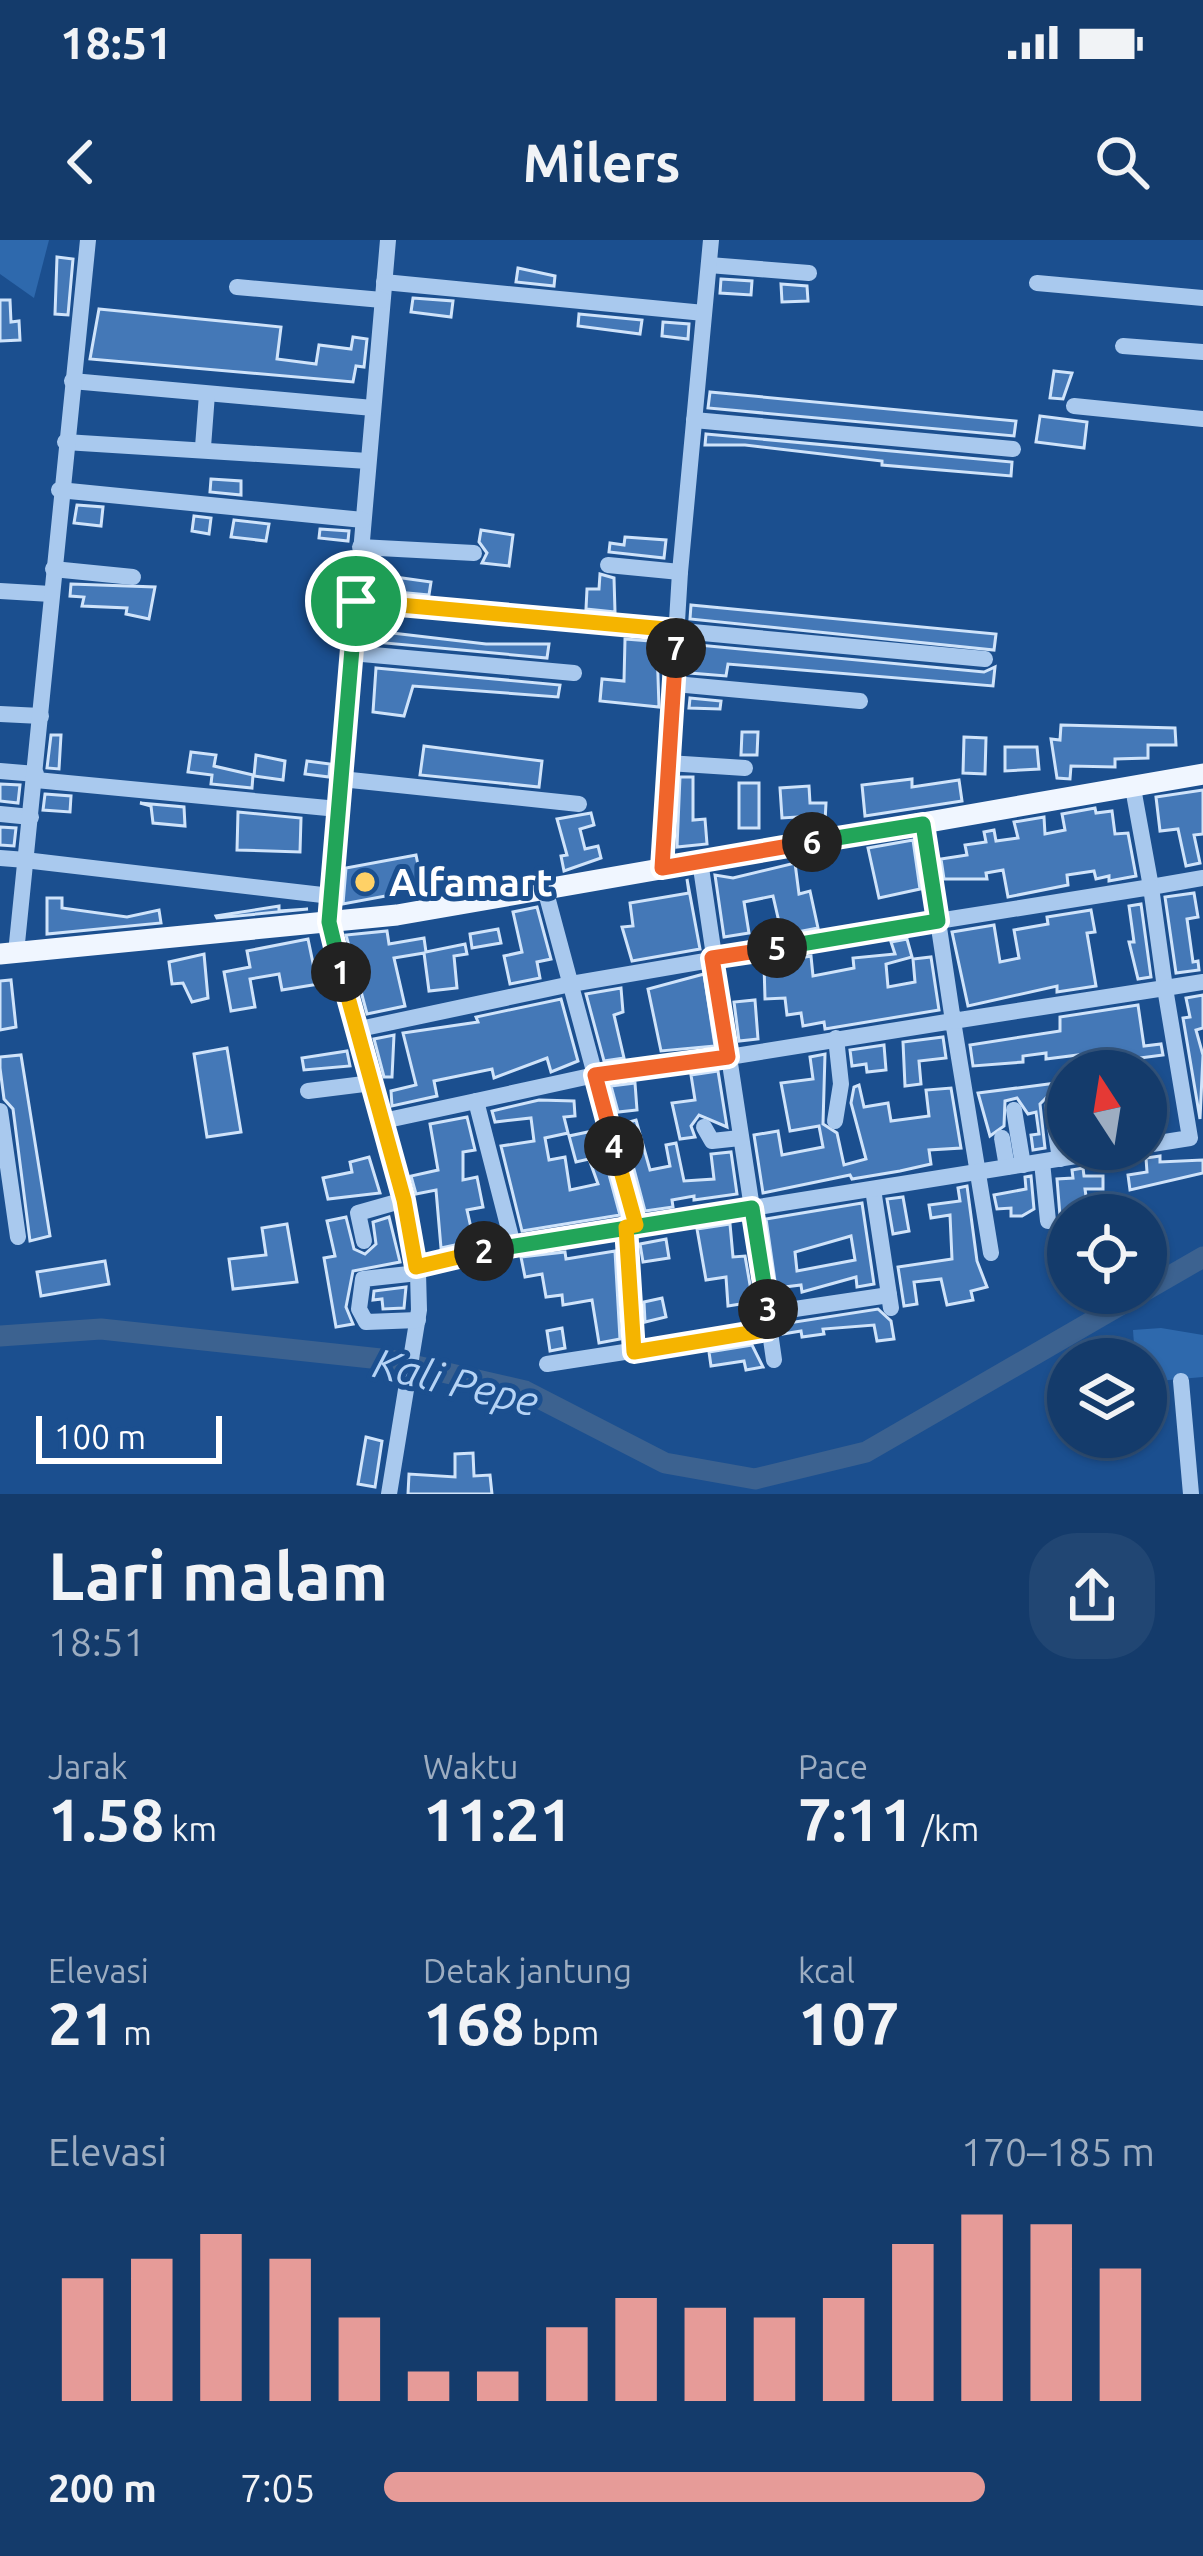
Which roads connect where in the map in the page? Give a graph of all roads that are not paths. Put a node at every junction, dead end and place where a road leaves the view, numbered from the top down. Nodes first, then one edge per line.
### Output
1 (88, 240) edge
2 (388, 240) edge
3 (711, 240) edge
4 (710, 265) junction
5 (809, 273) dead end
6 (1036, 284) dead end
7 (238, 287) dead end
8 (383, 291) junction
9 (1203, 298) edge
10 (704, 313) junction
11 (1123, 346) dead end
12 (1203, 352) edge
13 (72, 381) junction
14 (207, 394) junction
15 (1074, 406) dead end
16 (373, 408) junction
17 (1203, 419) edge
18 (694, 420) junction
19 (65, 442) junction
20 (202, 447) junction
21 (1013, 449) dead end
22 (368, 461) junction
23 (59, 490) junction
24 (363, 520) junction
25 (360, 547) junction
26 (474, 553) dead end
27 (608, 565) dead end
28 (53, 569) junction
29 (680, 572) junction
30 (133, 578) dead end
31 (0, 591) edge
32 (51, 595) junction
33 (356, 601) junction
34 (677, 630) junction
35 (351, 653) junction
36 (985, 659) dead end
37 (574, 673) dead end
38 (675, 684) junction
39 (860, 701) dead end
40 (0, 714) edge
41 (41, 716) junction
42 (668, 763) junction
43 (745, 768) dead end
44 (0, 771) edge
45 (1203, 774) edge
46 (36, 777) junction
47 (341, 778) junction
48 (1133, 788) junction
49 (578, 804) dead end
50 (338, 809) junction
51 (0, 814) edge
52 (31, 817) junction
53 (923, 824) junction
54 (0, 858) edge
55 (29, 860) junction
56 (700, 861) junction
57 (662, 868) junction
58 (1203, 878) edge
59 (1151, 887) junction
60 (545, 889) junction
61 (331, 896) junction
62 (938, 921) junction
63 (329, 922) junction
64 (8, 953) edge
65 (712, 958) junction
66 (1203, 982) edge
67 (571, 984) junction
68 (1165, 988) junction
69 (953, 1021) junction
70 (355, 1030) junction
71 (836, 1038) junction
72 (728, 1057) junction
73 (595, 1075) junction
74 (372, 1083) junction
75 (308, 1091) dead end
76 (476, 1101) junction
77 (1014, 1110) dead end
78 (0, 1111) edge
79 (835, 1120) dead end
80 (383, 1121) junction
81 (704, 1127) dead end
82 (740, 1138) junction
83 (1002, 1138) dead end
84 (1196, 1138) edge
85 (1047, 1162) edge
86 (1015, 1166) junction
87 (974, 1173) junction
88 (873, 1189) junction
89 (404, 1200) junction
90 (752, 1208) junction
91 (631, 1226) junction
92 (18, 1237) dead end
93 (364, 1241) dead end
94 (513, 1245) junction
95 (991, 1253) dead end
96 (417, 1270) junction
97 (418, 1320) junction
98 (768, 1322) junction
99 (634, 1352) junction
100 (774, 1360) dead end
101 (547, 1364) dead end
102 (1181, 1381) dead end
103 (389, 1494) edge
104 (1192, 1494) edge

1 - 13 street
2 - 8 street
3 - 4 street
4 - 5 street
4 - 10 street
6 - 9 street
7 - 8 street
8 - 10 street
8 - 16 street
10 - 18 street
11 - 12 street
13 - 14 street
13 - 19 street
14 - 16 street
14 - 20 street
15 - 17 street
16 - 22 street
18 - 21 street
18 - 29 street
19 - 20 street
19 - 23 street
20 - 22 street
22 - 24 street
23 - 24 street
23 - 28 street
24 - 25 street
25 - 26 street
25 - 33 street
27 - 29 street
28 - 30 street
28 - 32 street
29 - 34 street
31 - 32 street
32 - 41 street
33 - 34 street
33 - 35 street
34 - 36 street
34 - 38 street
35 - 37 street
35 - 47 street
38 - 39 street
38 - 42 street
40 - 41 street
41 - 46 street
42 - 43 street
42 - 57 street
44 - 46 street
45 - 48 main road
46 - 50 street
46 - 52 street
47 - 49 street
47 - 50 street
48 - 53 main road
48 - 59 street
50 - 61 street
51 - 52 street
52 - 55 street
53 - 56 main road
53 - 62 street
54 - 55 street
55 - 61 street
55 - 64 street
56 - 57 main road
56 - 65 street
57 - 60 main road
58 - 59 street
59 - 62 street
59 - 68 street
60 - 63 main road
60 - 67 street
61 - 63 street
62 - 65 street
62 - 69 street
63 - 64 main road
63 - 70 street
65 - 67 street
65 - 72 street
66 - 68 street
67 - 70 street
67 - 73 street
68 - 69 street
68 - 84 street
69 - 71 street
69 - 87 street
70 - 74 street
71 - 72 street
71 - 79 street
72 - 73 street
72 - 82 street
73 - 76 street
73 - 91 street
74 - 75 street
74 - 80 street
76 - 80 street
76 - 94 street
77 - 86 street
78 - 92 street
80 - 89 street
81 - 82 street
82 - 90 street
83 - 86 street
85 - 86 street
86 - 87 street
87 - 88 street
87 - 95 street
88 - 90 street
88 - 98 street
89 - 93 street
89 - 96 street
90 - 91 street
90 - 98 street
91 - 94 street
91 - 99 street
94 - 96 street
96 - 97 street
96 - 97 street
97 - 103 street
98 - 99 street
98 - 100 street
99 - 101 street
102 - 104 street

